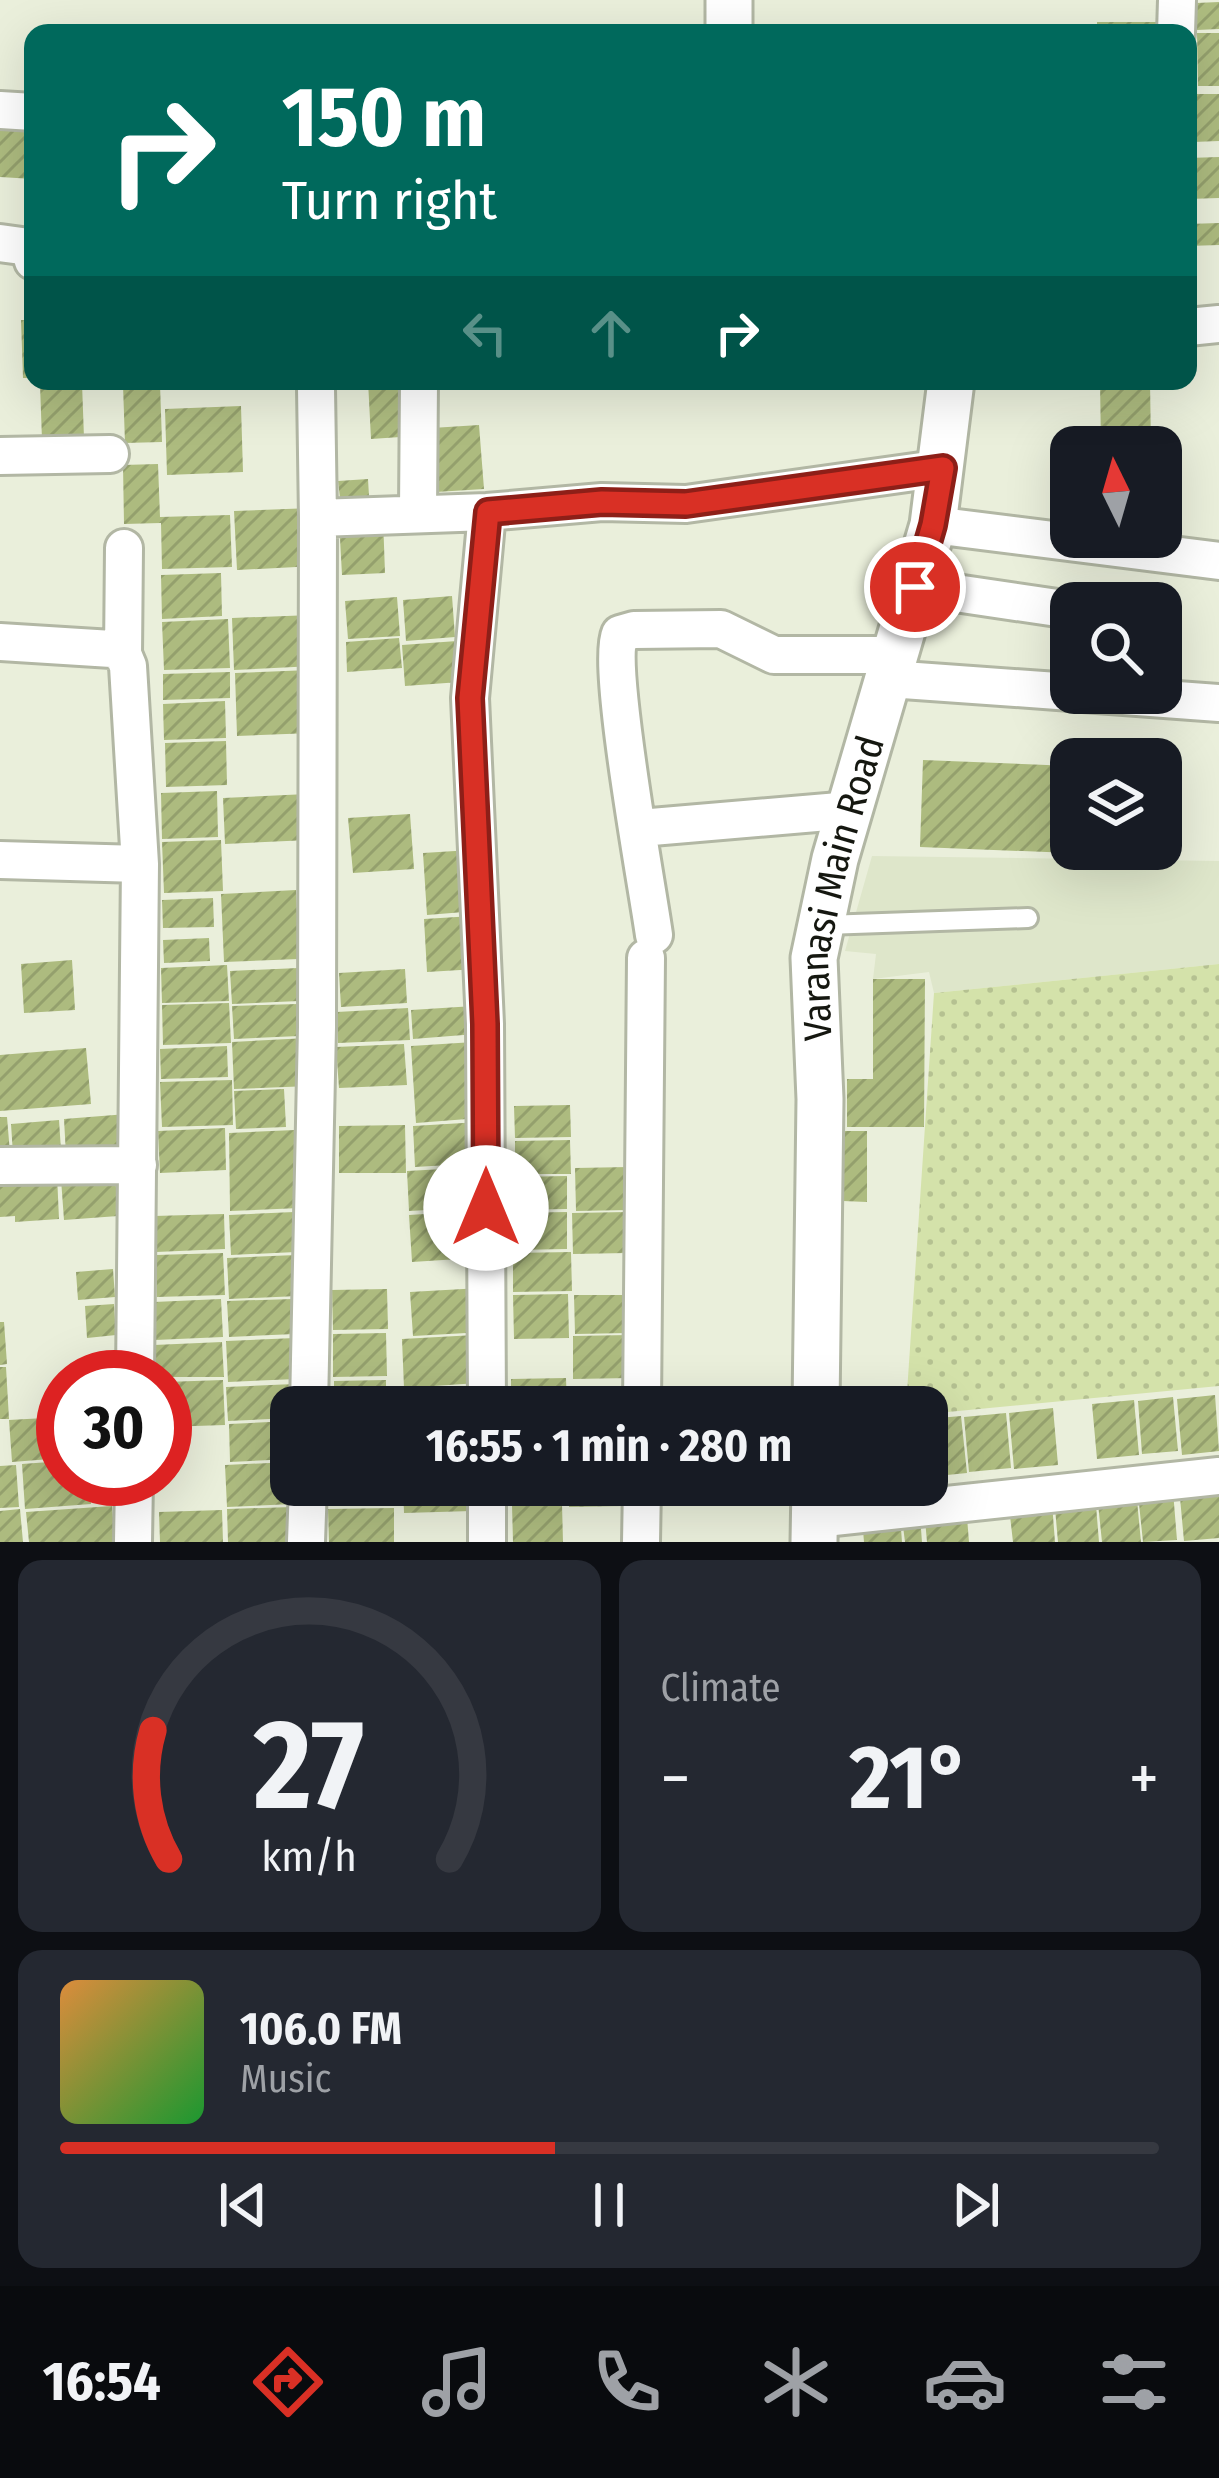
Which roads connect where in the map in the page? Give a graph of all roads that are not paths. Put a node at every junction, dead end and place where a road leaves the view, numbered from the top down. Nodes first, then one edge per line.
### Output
1 (316, 390) edge
2 (419, 390) edge
3 (950, 390) edge
4 (110, 454) dead end
5 (0, 456) edge
6 (943, 468) junction
7 (418, 512) junction
8 (488, 512) junction
9 (318, 518) junction
10 (933, 525) junction
11 (124, 548) dead end
12 (1219, 561) edge
13 (915, 587) junction
14 (1050, 607) edge
15 (0, 642) edge
16 (123, 654) junction
17 (893, 667) junction
18 (1050, 689) edge
19 (1182, 700) edge
20 (1219, 703) edge
21 (851, 810) junction
22 (640, 828) junction
23 (0, 860) edge
24 (140, 864) junction
25 (1028, 918) dead end
26 (820, 925) junction
27 (138, 1165) junction
28 (0, 1166) edge
29 (135, 1350) edge
30 (309, 1386) edge
31 (487, 1386) edge
32 (642, 1386) edge
33 (816, 1386) edge
34 (1219, 1476) edge
35 (134, 1506) edge
36 (307, 1506) edge
37 (487, 1506) edge
38 (642, 1506) edge
39 (815, 1515) edge
40 (133, 1542) edge
41 (306, 1542) edge
42 (487, 1542) edge
43 (641, 1542) edge

1 - 9 street
2 - 7 street
3 - 6 street, Varanasi Main Road
4 - 5 street
6 - 8 street
6 - 10 street, Varanasi Main Road
7 - 8 street
7 - 9 street
8 - 31 street
9 - 30 street
10 - 12 street
10 - 13 street, Varanasi Main Road
11 - 16 street
13 - 14 street
13 - 17 street, Varanasi Main Road
15 - 16 street
16 - 24 street
17 - 18 street
17 - 21 street, Varanasi Main Road
17 - 22 street
19 - 20 street
21 - 22 street
21 - 26 street, Varanasi Main Road
22 - 32 street
23 - 24 street
24 - 27 street
25 - 26 lane
26 - 33 street, Varanasi Main Road
27 - 28 street
27 - 29 street
34 - 39 street
35 - 40 street
36 - 41 street
37 - 42 street
38 - 43 street

